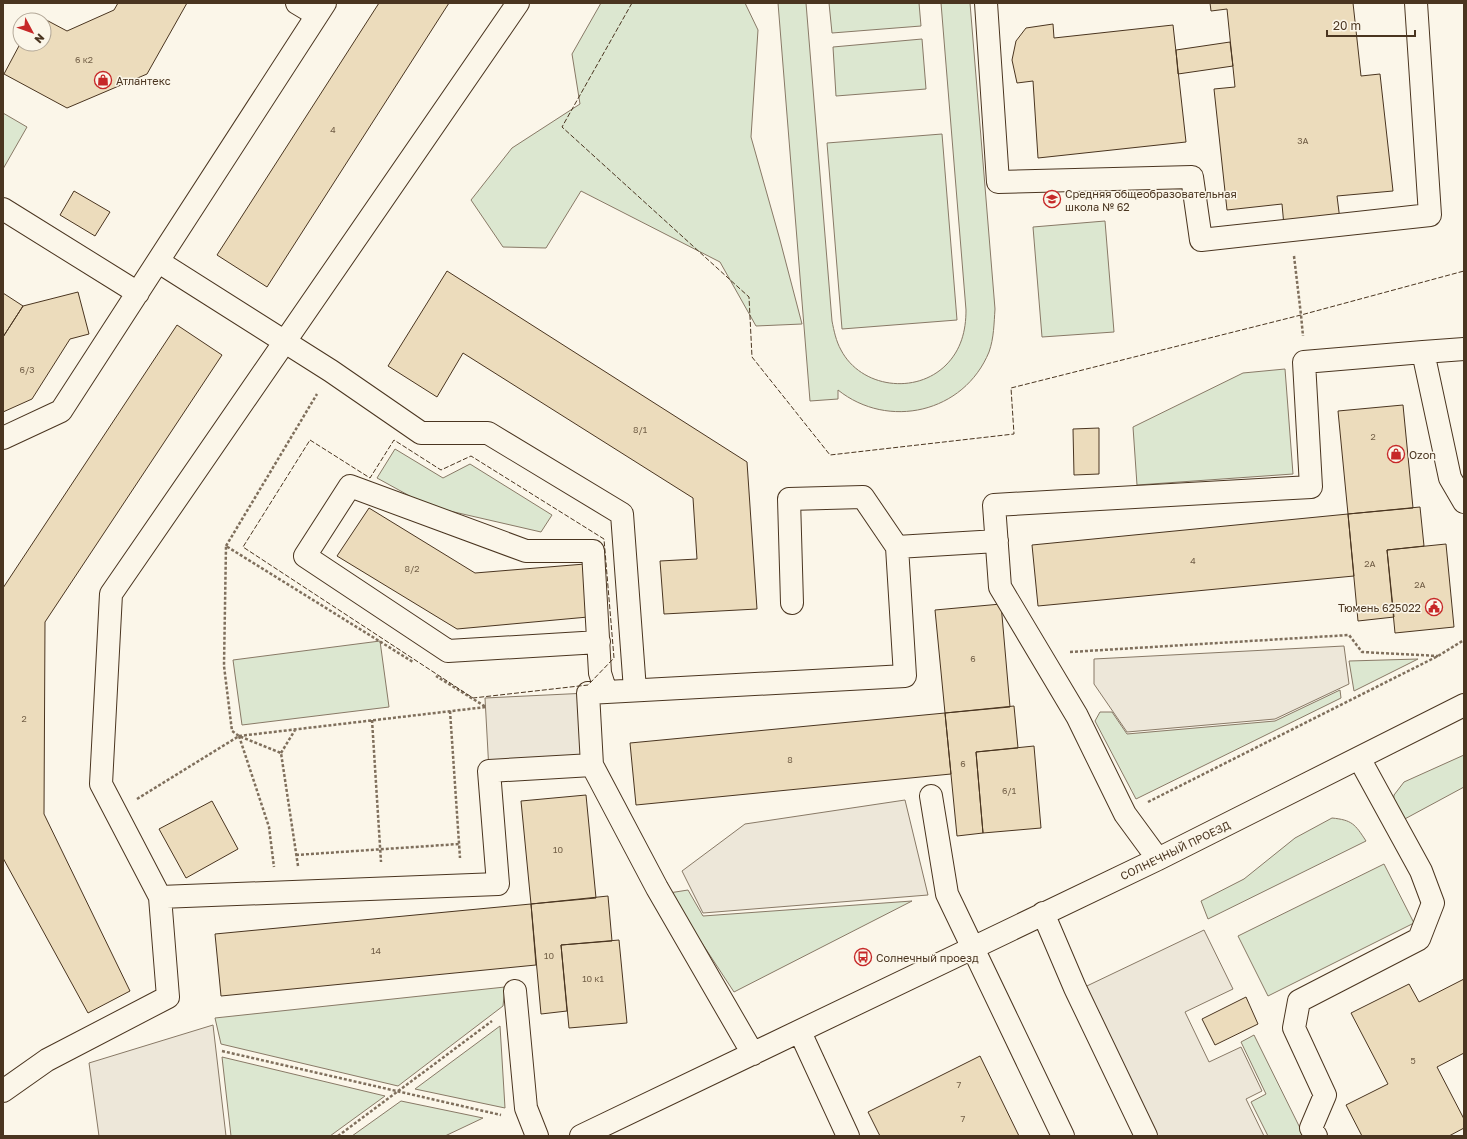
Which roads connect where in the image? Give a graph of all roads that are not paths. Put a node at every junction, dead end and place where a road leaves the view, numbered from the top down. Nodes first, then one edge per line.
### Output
1 (298, 3) edge
2 (518, 3) edge
3 (986, 3) edge
4 (1416, 3) edge
5 (321, 9) edge
6 (3, 209) edge
7 (159, 262) junction
8 (138, 293) junction
9 (285, 341) junction
10 (1464, 349) edge
11 (1423, 352) junction
12 (3, 438) edge
13 (1464, 502) edge
14 (997, 541) junction
15 (896, 547) junction
16 (792, 604) dead end
17 (598, 642) junction
18 (635, 690) junction
19 (606, 692) junction
20 (1464, 705) edge
21 (1359, 758) junction
22 (592, 765) junction
23 (931, 796) dead end
24 (1158, 859) junction
25 (160, 897) junction
26 (1043, 913) junction
27 (972, 948) junction
28 (516, 996) road end
29 (800, 1032) junction
30 (753, 1054) junction
31 (3, 1091) edge
32 (537, 1136) edge
33 (581, 1136) edge
34 (848, 1136) edge
35 (1063, 1136) edge
36 (1146, 1136) edge
37 (1316, 1136) edge

1 - 5 street
2 - 9 street
3 - 4 street
5 - 7 street
6 - 8 street
7 - 8 street
7 - 9 street
8 - 12 street
9 - 18 street
9 - 25 street
10 - 11 street
11 - 13 street
11 - 14 street
14 - 15 street
14 - 24 street
15 - 16 street
15 - 18 street
17 - 17 street
17 - 19 street
18 - 19 street
19 - 22 street
20 - 21 street, СОЛНЕЧНЫЙ ПРОЕЗД
21 - 24 street, СОЛНЕЧНЫЙ ПРОЕЗД
21 - 37 street
22 - 25 street
22 - 30 street
23 - 27 street
24 - 26 street, СОЛНЕЧНЫЙ ПРОЕЗД
25 - 31 street
26 - 27 street, СОЛНЕЧНЫЙ ПРОЕЗД
26 - 36 street
27 - 29 street, СОЛНЕЧНЫЙ ПРОЕЗД
27 - 35 street
28 - 32 street
29 - 30 street, СОЛНЕЧНЫЙ ПРОЕЗД
29 - 34 street
30 - 33 street, СОЛНЕЧНЫЙ ПРОЕЗД

